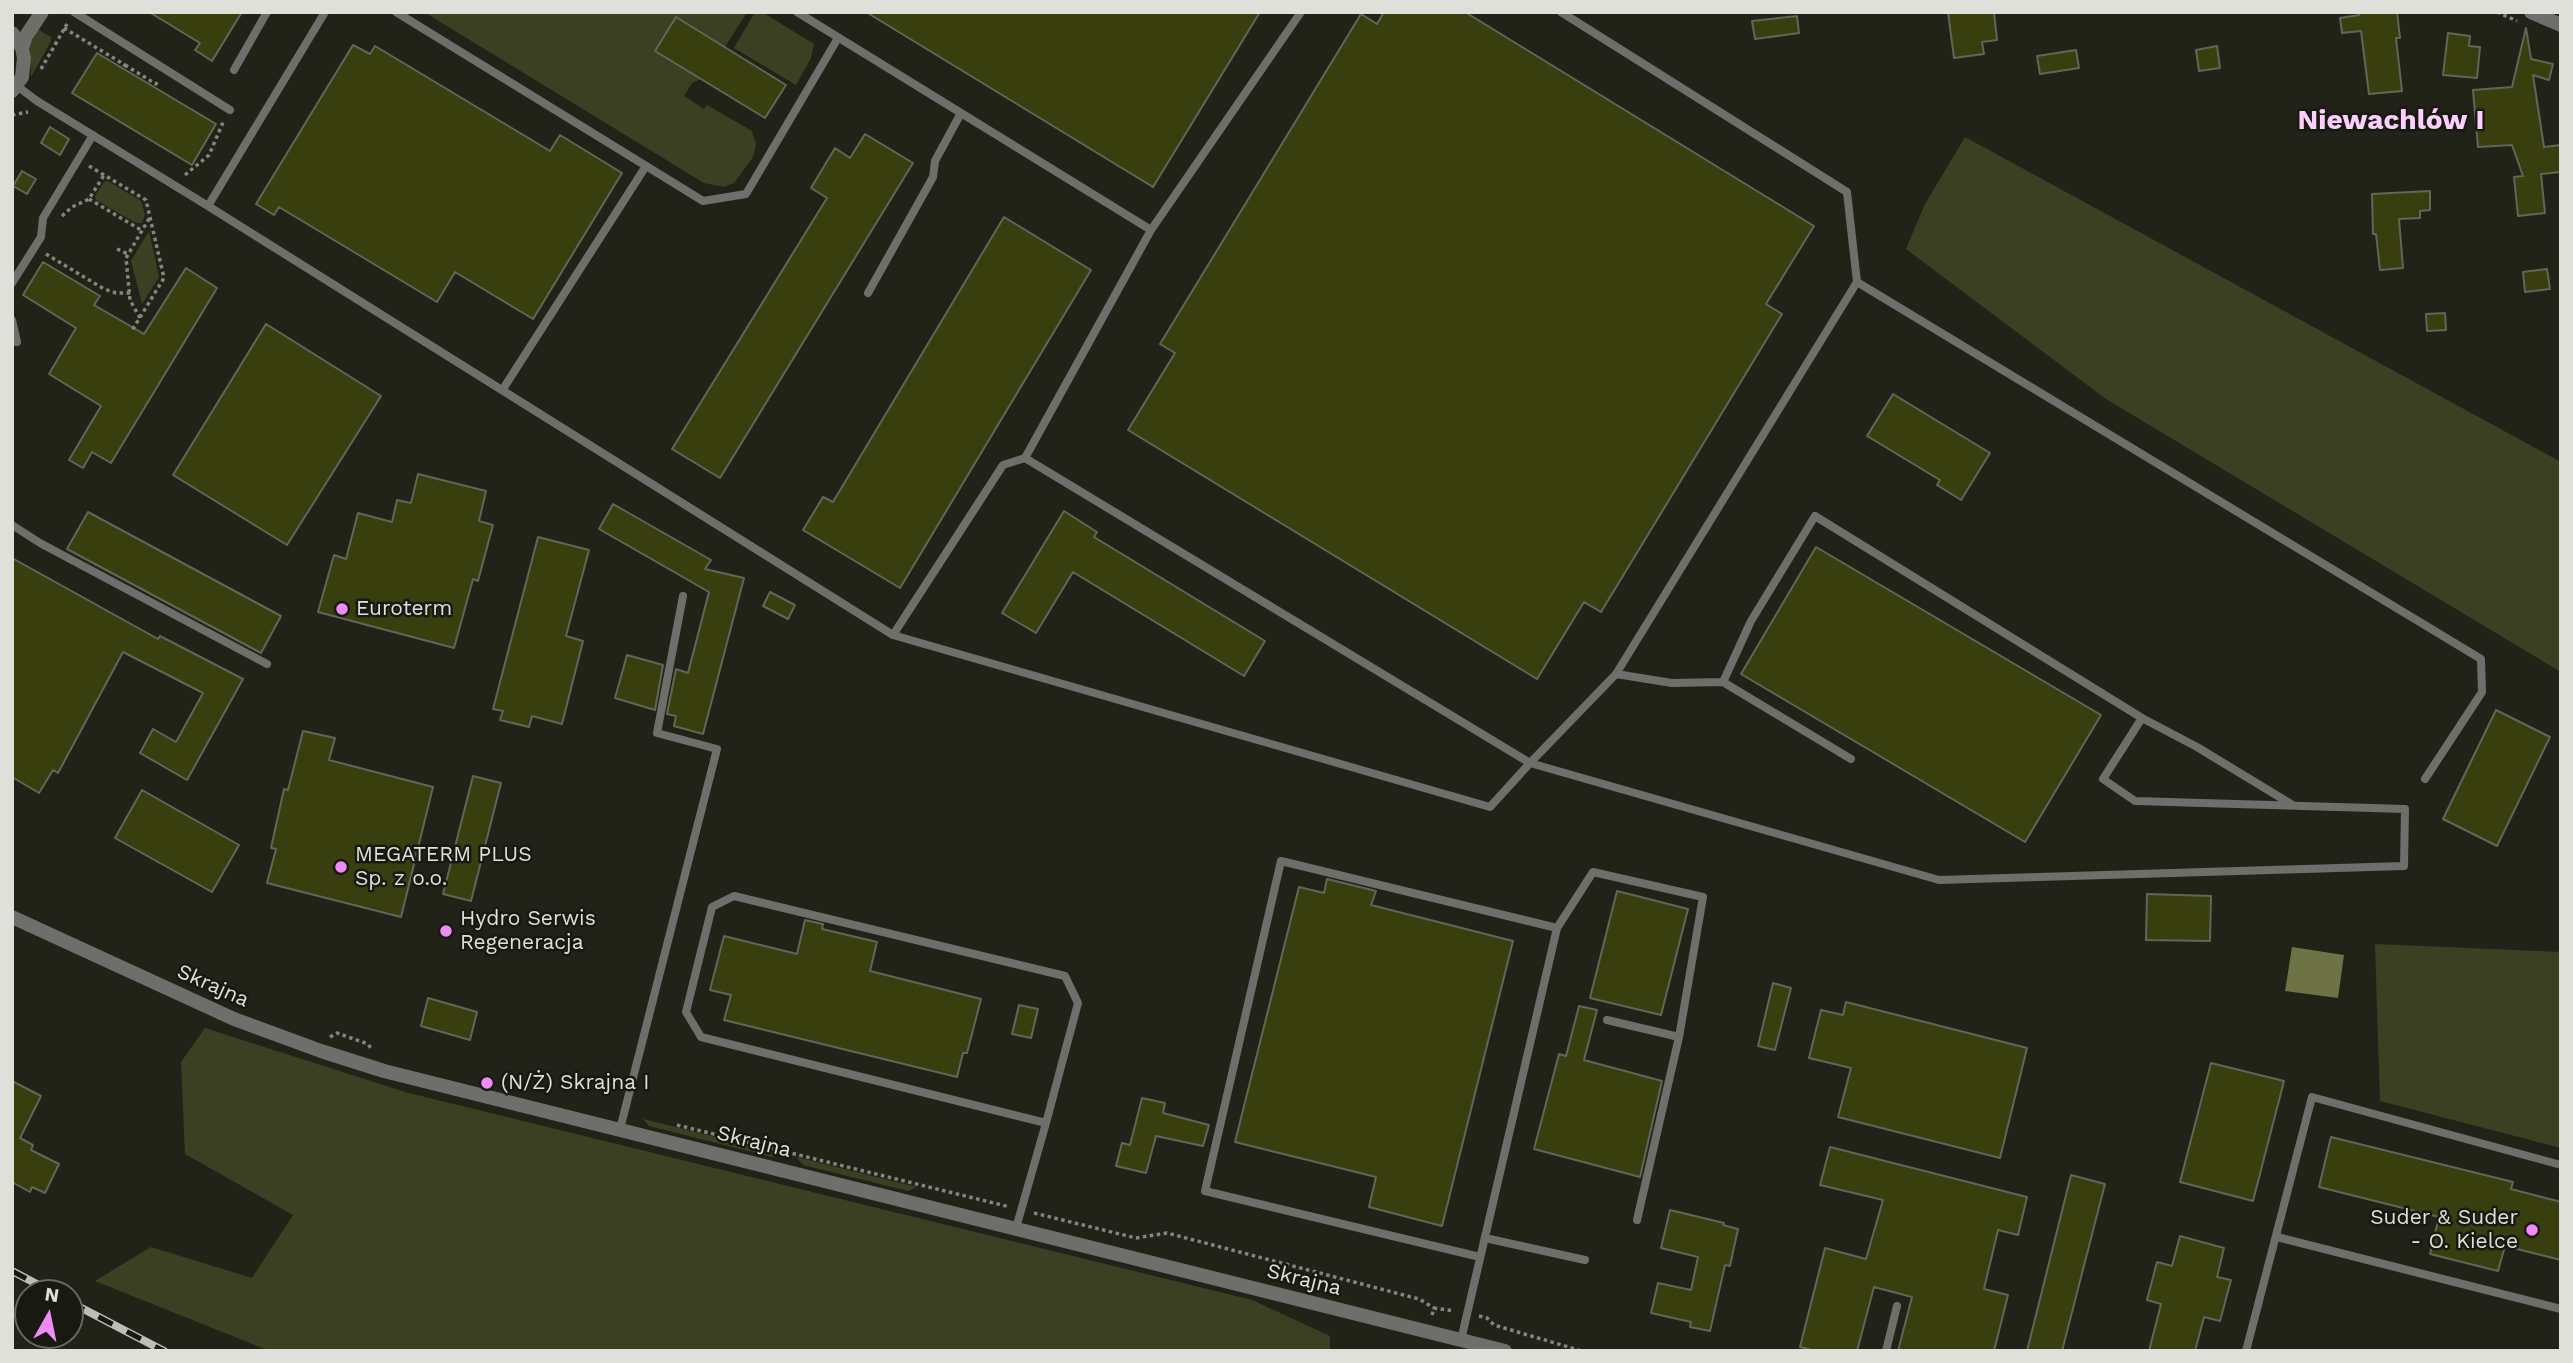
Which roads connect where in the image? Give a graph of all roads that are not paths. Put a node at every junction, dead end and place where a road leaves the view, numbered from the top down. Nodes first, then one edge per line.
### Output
1 (42, 12) edge
2 (74, 12) edge
3 (267, 12) edge
4 (325, 12) edge
5 (396, 12) edge
6 (797, 12) edge
7 (1301, 12) edge
8 (1561, 12) edge
9 (2531, 12) edge
10 (2561, 25) edge
11 (12, 33) edge
12 (838, 38) junction
13 (22, 48) junction
14 (234, 70) dead end
15 (15, 88) edge
16 (228, 112) road end
17 (961, 113) junction
18 (93, 135) junction
19 (646, 166) junction
20 (208, 206) junction
21 (1151, 230) junction
22 (1857, 282) junction
23 (12, 284) edge
24 (868, 293) dead end
25 (12, 320) edge
26 (17, 342) dead end
27 (503, 389) junction
28 (1025, 458) junction
29 (12, 525) edge
30 (683, 596) dead end
31 (893, 635) junction
32 (267, 664) dead end
33 (1616, 674) junction
34 (1723, 682) junction
35 (2143, 718) junction
36 (1851, 759) dead end
37 (1530, 764) junction
38 (2425, 779) dead end
39 (2294, 806) junction
40 (12, 917) edge
41 (1557, 928) junction
42 (1607, 1020) dead end
43 (1679, 1037) junction
44 (1046, 1122) junction
45 (620, 1129) junction
46 (2561, 1164) edge
47 (1637, 1220) dead end
48 (1016, 1228) junction
49 (2277, 1237) junction
50 (1485, 1238) junction
51 (1480, 1257) junction
52 (1585, 1260) dead end
53 (1897, 1306) dead end
54 (2561, 1309) edge
55 (1461, 1340) junction
56 (1504, 1351) edge
57 (1886, 1351) edge
58 (2246, 1351) edge

1 - 13 street
2 - 16 lane
3 - 14 lane
4 - 20 lane
5 - 19 lane
6 - 12 lane
7 - 21 lane
8 - 22 lane
9 - 10 street
11 - 13 street
12 - 17 lane
12 - 19 lane
13 - 15 street
15 - 18 lane
17 - 21 lane
17 - 24 lane
18 - 20 lane
18 - 23 lane
19 - 27 lane
20 - 27 lane
21 - 28 lane
22 - 33 lane
22 - 38 lane
25 - 26 lane
27 - 31 lane
28 - 31 lane
28 - 37 lane
29 - 32 lane
30 - 45 lane
31 - 37 lane
33 - 34 lane
33 - 37 lane
34 - 35 lane
34 - 36 lane
35 - 39 lane
35 - 39 lane
37 - 39 lane
40 - 45 street, Skrajna
41 - 43 lane
41 - 50 lane
41 - 51 lane
42 - 43 lane
43 - 47 lane
44 - 44 lane
44 - 48 lane
45 - 48 street, Skrajna
46 - 49 lane
48 - 55 street, Skrajna
49 - 54 lane
49 - 58 lane
50 - 51 lane
50 - 52 lane
51 - 55 lane
53 - 57 lane
55 - 56 street, Skrajna

